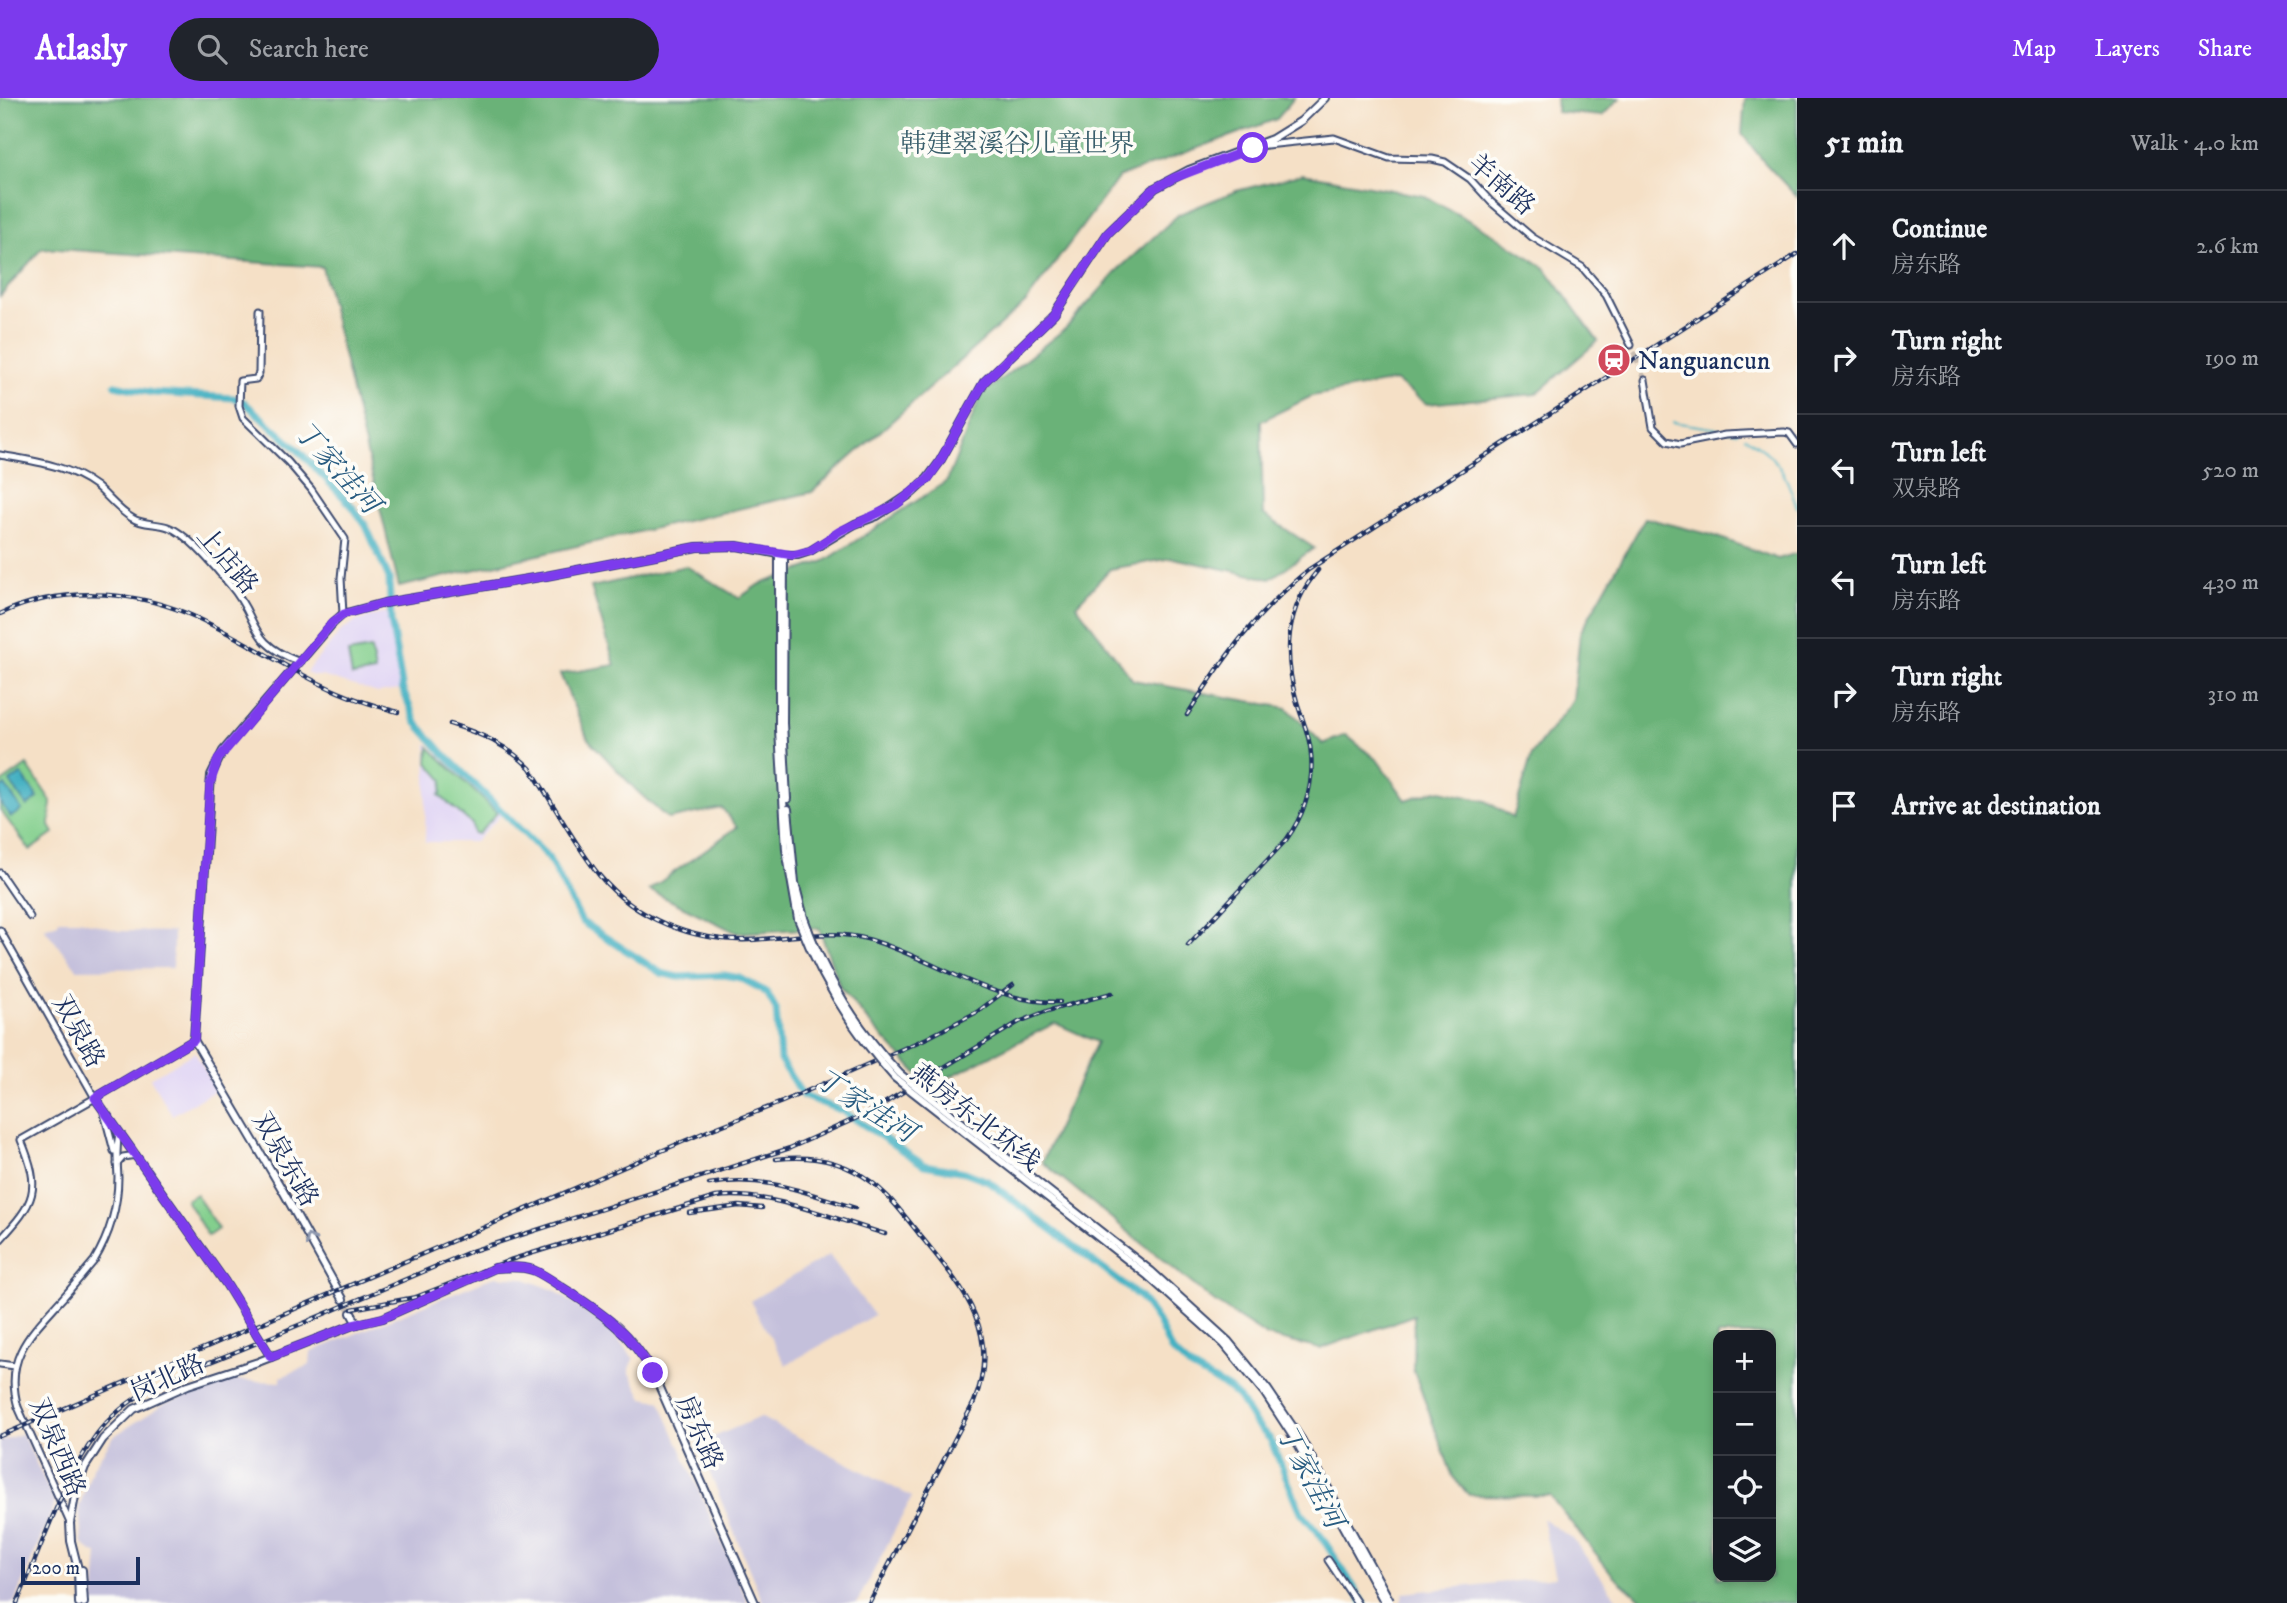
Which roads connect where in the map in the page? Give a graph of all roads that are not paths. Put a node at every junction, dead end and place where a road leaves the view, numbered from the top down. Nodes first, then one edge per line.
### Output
1 (1325, 98) edge
2 (1257, 146) junction
3 (260, 311) dead end
4 (1631, 345) tunnel mouth
5 (1645, 380) tunnel mouth
6 (1797, 444) edge
7 (0, 455) edge
8 (781, 554) junction
9 (344, 614) junction
10 (300, 662) junction
11 (0, 873) edge
12 (30, 917) dead end
13 (0, 930) edge
14 (194, 1040) junction
15 (95, 1098) junction
16 (103, 1112) junction
17 (119, 1133) junction
18 (136, 1155) junction
19 (117, 1164) junction
20 (0, 1240) edge
21 (343, 1299) tunnel mouth
22 (351, 1313) tunnel mouth
23 (357, 1324) junction
24 (271, 1357) junction
25 (0, 1364) edge
26 (15, 1366) junction
27 (70, 1523) junction
28 (1328, 1560) dead end
29 (1389, 1602) edge
30 (81, 1603) edge
31 (755, 1603) edge
32 (1357, 1603) edge

1 - 2 main road
2 - 4 street, 羊南路
2 - 8 main road
3 - 9 street
5 - 6 street
7 - 10 street, 上店路
8 - 9 main road
8 - 29 main road, 燕房东北环线, bridge
9 - 10 main road
10 - 14 main road
11 - 12 street
13 - 15 street, 双泉路
14 - 15 main road
21 -> 14 main road, 双泉东路
15 - 16 main road, 双泉路
15 - 20 street
16 - 17 main road, 双泉路
16 - 19 street, 双泉西路
17 - 18 main road, 双泉路
17 - 19 street, 双泉西路
18 - 19 street
18 - 24 main road, 双泉路
19 - 26 street, 双泉西路
22 - 23 main road
23 - 24 main road, 房东路
23 - 31 main road, 房东路
24 - 27 main road, 岗北路
25 - 26 street
26 - 27 street, 双泉西路
27 - 30 main road, 岗北路
28 - 32 street

